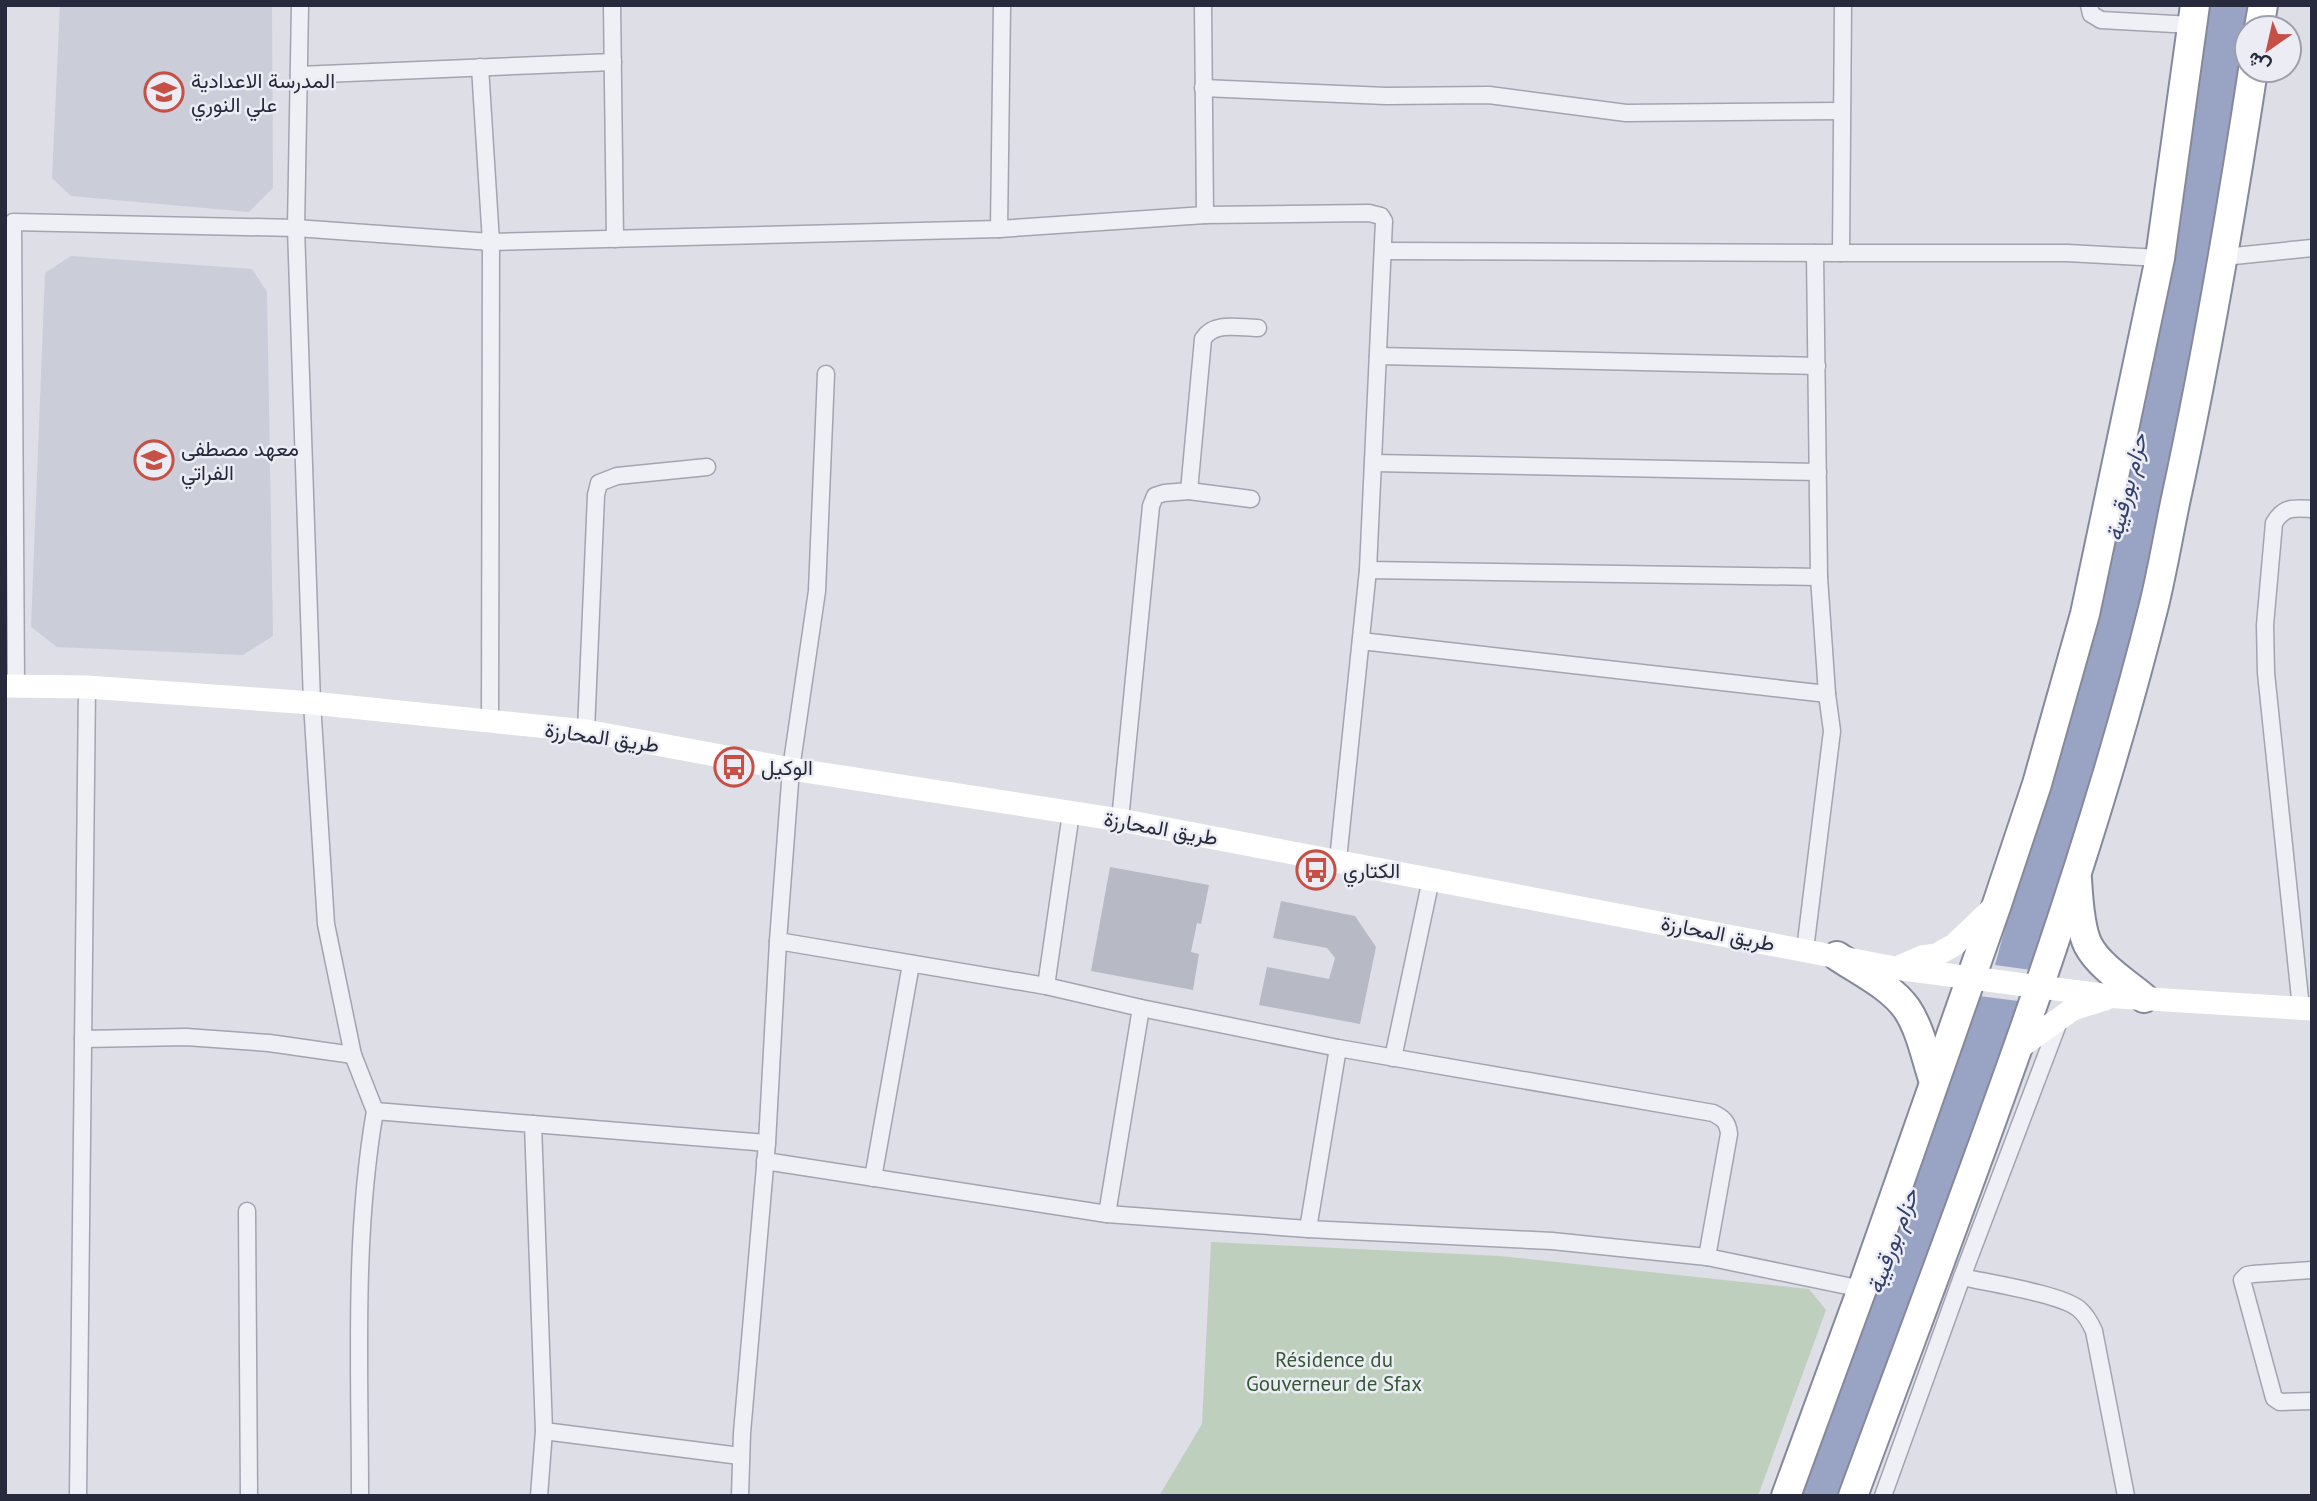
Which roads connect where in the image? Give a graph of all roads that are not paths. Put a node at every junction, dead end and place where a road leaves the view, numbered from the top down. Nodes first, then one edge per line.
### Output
1 (300, 5) edge
2 (612, 5) edge
3 (1002, 5) edge
4 (1203, 5) edge
5 (1843, 5) edge
6 (2090, 5) edge
7 (2193, 15) edge
8 (612, 62) junction
9 (480, 67) junction
10 (299, 75) junction
11 (2251, 84) edge
12 (1203, 88) junction
13 (1841, 111) junction
14 (1205, 215) junction
15 (9, 222) edge
16 (296, 228) junction
17 (999, 229) junction
18 (615, 239) junction
19 (491, 242) junction
20 (2312, 248) edge
21 (1383, 251) junction
22 (1815, 253) junction
23 (1841, 253) junction
24 (2224, 257) junction
25 (2160, 258) junction
26 (1258, 328) dead end
27 (1378, 356) junction
28 (1817, 366) junction
29 (826, 373) dead end
30 (1374, 463) junction
31 (708, 467) dead end
32 (1818, 472) junction
33 (1189, 491) junction
34 (1251, 499) dead end
35 (2312, 509) edge
36 (1368, 570) junction
37 (1819, 577) junction
38 (1361, 641) junction
39 (11, 686) edge
40 (87, 687) junction
41 (1827, 694) junction
42 (312, 704) junction
43 (490, 723) junction
44 (586, 731) junction
45 (790, 769) junction
46 (1071, 813) junction
47 (1120, 820) junction
48 (1338, 860) junction
49 (2077, 868) junction
50 (1431, 878) junction
51 (1997, 904) junction
52 (778, 940) junction
53 (1805, 950) junction
54 (1837, 956) junction
55 (911, 964) junction
56 (1895, 968) junction
57 (1976, 977) junction
58 (1046, 986) junction
59 (2034, 987) junction
60 (2131, 997) junction
61 (1142, 1008) junction
62 (2306, 1009) edge
63 (2061, 1017) junction
64 (83, 1039) junction
65 (1338, 1048) junction
66 (2017, 1049) junction
67 (353, 1055) junction
68 (1393, 1058) junction
69 (1934, 1082) junction
70 (375, 1111) junction
71 (533, 1124) junction
72 (767, 1143) junction
73 (765, 1161) junction
74 (873, 1178) junction
75 (247, 1211) dead end
76 (1107, 1214) junction
77 (1308, 1230) junction
78 (1707, 1257) junction
79 (2312, 1270) edge
80 (1962, 1277) junction
81 (1862, 1289) junction
82 (2312, 1401) edge
83 (544, 1431) junction
84 (740, 1456) junction
85 (78, 1496) edge
86 (249, 1496) edge
87 (360, 1496) edge
88 (539, 1496) edge
89 (740, 1496) edge
90 (1786, 1496) edge
91 (1853, 1496) edge
92 (1883, 1496) edge
93 (2126, 1496) edge

1 - 10 street
2 - 8 street
3 - 17 street
4 - 12 street
5 - 13 street
6 - 7 street
7 - 25 highway
8 - 9 street
8 - 18 street
9 - 10 street
9 - 19 street
10 - 16 street
11 - 24 highway
12 - 13 street
12 - 14 street
13 - 23 street
14 - 17 street
14 - 21 street
15 - 16 street
15 - 39 street
16 - 19 street
16 - 42 street
17 - 18 street
18 - 19 street
19 - 43 street
20 - 24 street
21 - 22 street
21 - 27 street
22 - 23 street
22 - 28 street
23 - 25 street
24 - 49 highway
25 - 51 highway
26 - 33 street
27 - 28 street
27 - 30 street
28 - 32 street
29 - 45 street
30 - 32 street
30 - 36 street
31 - 44 street
32 - 37 street
33 - 34 street
33 - 47 street
35 - 62 street
36 - 37 street
36 - 38 street
37 - 41 street
38 - 41 street
38 - 48 street
39 - 40 main road, طريق المحارزة
40 - 42 main road, طريق المحارزة
40 - 64 street
41 - 53 street
42 - 43 main road, طريق المحارزة
42 - 67 street
43 - 44 main road, طريق المحارزة
44 - 45 main road, طريق المحارزة
45 - 46 main road, طريق المحارزة
45 - 52 street
46 - 47 main road, طريق المحارزة
46 - 58 street
47 - 48 main road, طريق المحارزة
48 - 50 main road, طريق المحارزة
49 - 59 highway
49 - 60 highway
50 - 53 main road, طريق المحارزة
50 - 68 street
51 - 56 main road
51 - 57 highway
52 - 55 street
52 - 72 street
53 - 54 main road, طريق المحارزة
54 - 56 main road, طريق المحارزة
54 - 69 highway
55 - 58 street
55 - 74 street
56 - 57 main road, طريق المحارزة
57 - 59 main road, طريق المحارزة
57 - 69 highway
58 - 61 street
59 - 60 main road, طريق المحارزة
59 - 66 highway
60 - 62 main road, طريق المحارزة
60 - 63 main road
61 - 65 street
61 - 76 street
63 - 66 main road
63 - 80 street
64 - 67 street
64 - 85 street
65 - 68 street
65 - 77 street
66 - 91 highway
67 - 70 street
68 - 78 street
69 - 81 highway
70 - 71 street
70 - 87 street
71 - 72 street
71 - 83 street
72 - 73 street
73 - 74 street
73 - 84 street
74 - 76 street
75 - 86 street
76 - 77 street
77 - 78 street
78 - 81 street
79 - 82 street
80 - 92 street
80 - 93 street
81 - 90 highway
83 - 84 street
83 - 88 street
84 - 89 street

